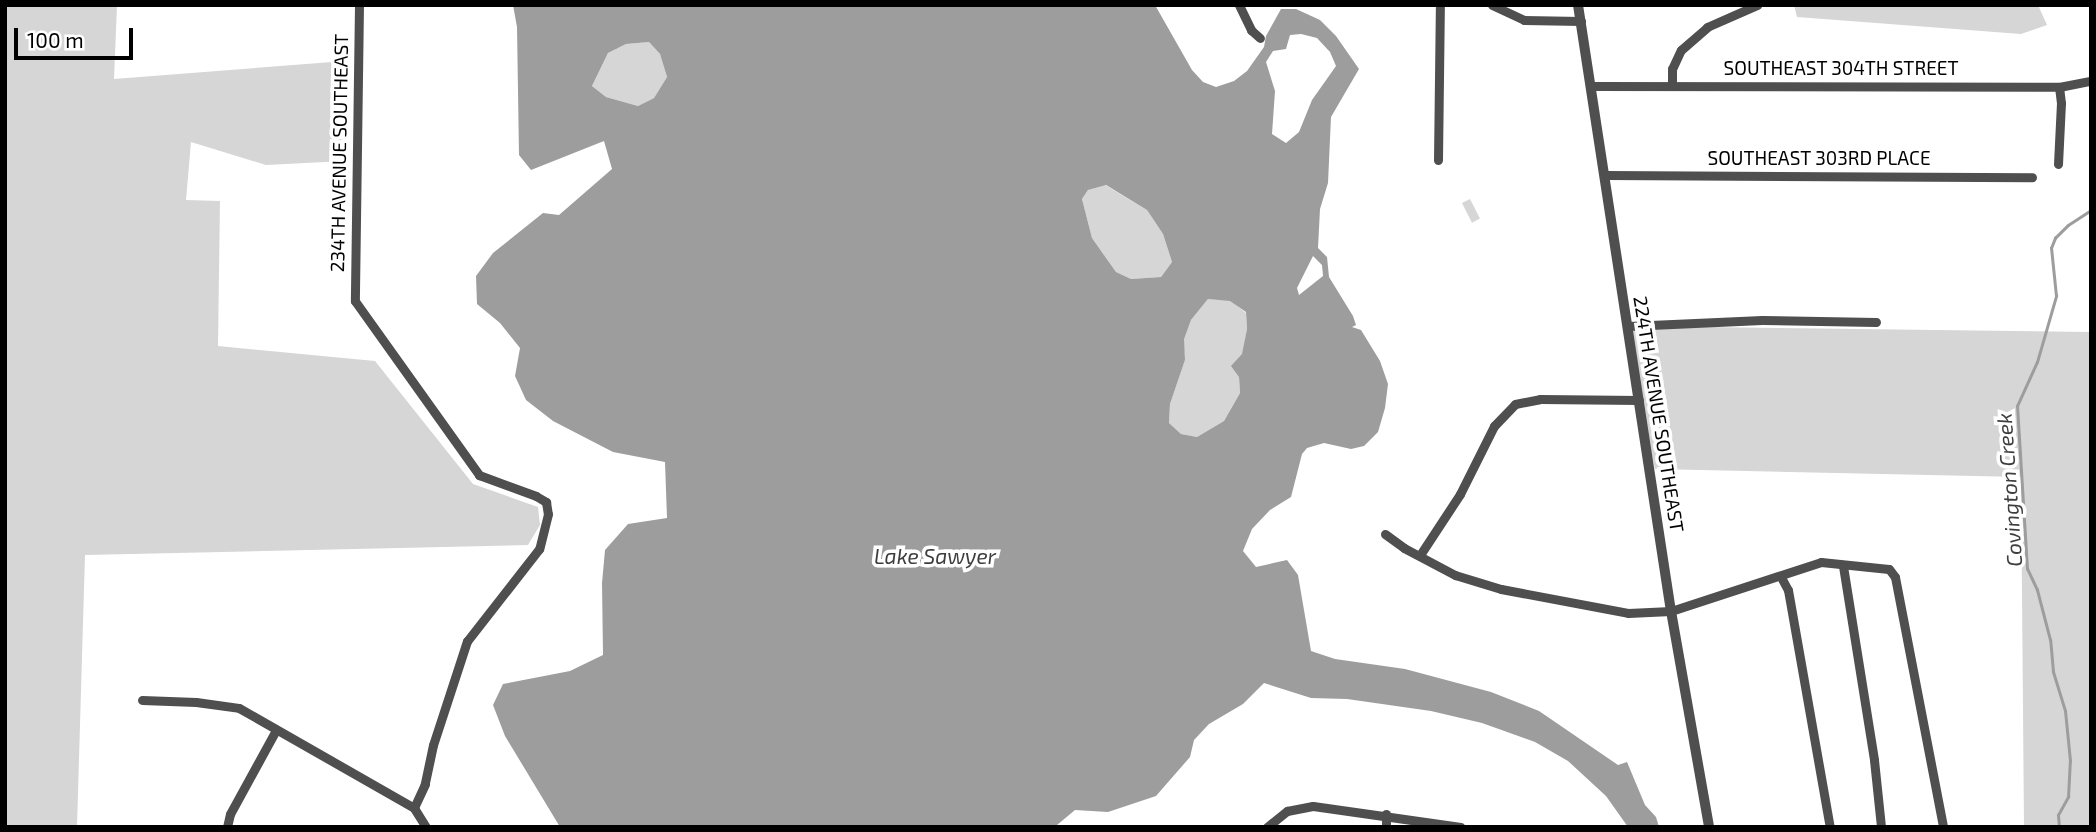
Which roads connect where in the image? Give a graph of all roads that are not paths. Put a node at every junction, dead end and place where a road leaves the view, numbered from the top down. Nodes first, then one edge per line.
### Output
1 (359, 5) edge
2 (1238, 5) edge
3 (1440, 5) edge
4 (1492, 5) edge
5 (1578, 5) edge
6 (1757, 5) edge
7 (1581, 21) junction
8 (1260, 38) dead end
9 (2091, 81) edge
10 (1672, 84) junction
11 (1591, 86) junction
12 (2059, 87) junction
13 (1438, 160) dead end
14 (2057, 164) dead end
15 (1605, 175) junction
16 (2032, 177) dead end
17 (1876, 322) dead end
18 (1628, 326) junction
19 (1639, 401) junction
20 (1385, 534) dead end
21 (1420, 555) junction
22 (1843, 566) junction
23 (1781, 577) junction
24 (1671, 611) junction
25 (142, 700) dead end
26 (276, 730) junction
27 (414, 808) junction
28 (1386, 814) junction
29 (227, 827) edge
30 (426, 827) edge
31 (1267, 827) edge
32 (1386, 827) edge
33 (1461, 827) edge
34 (1709, 827) edge
35 (1830, 827) edge
36 (1881, 827) edge
37 (1943, 827) edge

1 - 27 street, 234TH AVENUE SOUTHEAST
2 - 8 street
3 - 13 street
4 - 7 street
5 - 7 street, 224TH AVENUE SOUTHEAST
6 - 10 street
7 - 11 street, 224TH AVENUE SOUTHEAST
9 - 12 street, SOUTHEAST 304TH STREET
10 - 11 street, SOUTHEAST 304TH STREET
10 - 12 street, SOUTHEAST 304TH STREET
11 - 15 street, 224TH AVENUE SOUTHEAST
12 - 14 street
15 - 16 street, SOUTHEAST 303RD PLACE
15 - 18 street, 224TH AVENUE SOUTHEAST
17 - 18 street
18 - 19 street, 224TH AVENUE SOUTHEAST
19 - 21 street
19 - 24 street, 224TH AVENUE SOUTHEAST
20 - 21 street
21 - 24 street
22 - 23 street
22 - 36 street
22 - 37 street
23 - 24 street
23 - 35 street
24 - 34 street, 224TH AVENUE SOUTHEAST
25 - 26 street
26 - 27 street
26 - 29 street
27 - 30 street
28 - 31 street
28 - 32 street
28 - 33 street

